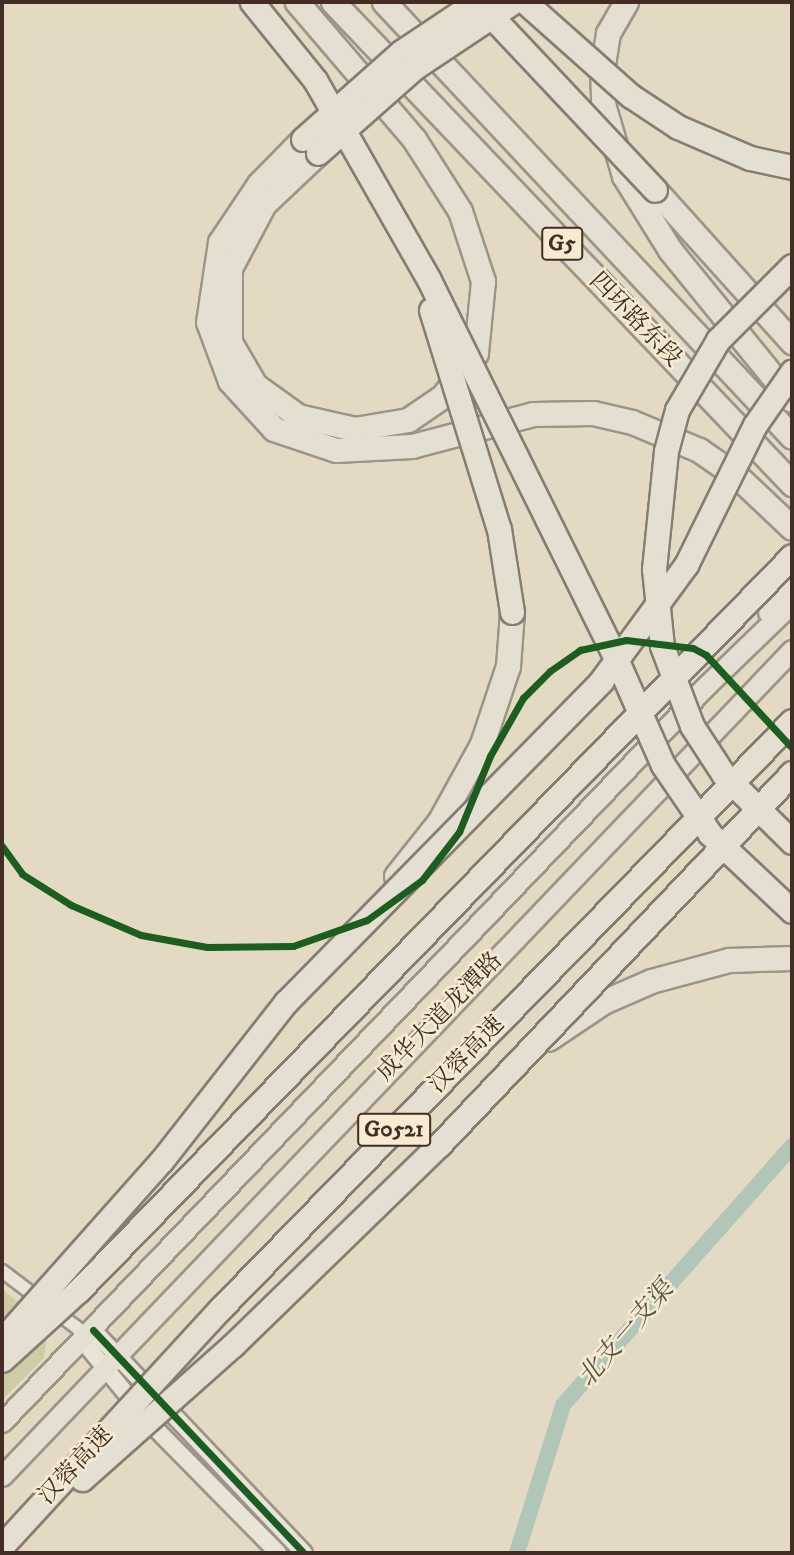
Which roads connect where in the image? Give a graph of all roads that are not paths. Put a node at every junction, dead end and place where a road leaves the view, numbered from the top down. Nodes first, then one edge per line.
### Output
1 (252, 2) edge
2 (297, 2) edge
3 (333, 2) edge
4 (384, 2) edge
5 (477, 2) edge
6 (513, 2) edge
7 (525, 2) edge
8 (626, 2) edge
9 (310, 146) junction
10 (792, 167) edge
11 (369, 173) junction
12 (792, 266) edge
13 (792, 342) edge
14 (792, 372) edge
15 (792, 400) edge
16 (792, 437) edge
17 (792, 484) edge
18 (792, 528) edge
19 (792, 556) edge
20 (792, 583) edge
21 (792, 603) edge
22 (792, 650) edge
23 (792, 662) edge
24 (708, 684) junction
25 (728, 718) junction
26 (792, 721) edge
27 (792, 773) edge
28 (792, 842) edge
29 (792, 911) edge
30 (792, 958) edge
31 (286, 1002) junction
32 (520, 1064) junction
33 (2, 1271) edge
34 (88, 1336) junction
35 (2, 1340) edge
36 (2, 1360) edge
37 (110, 1362) junction
38 (2, 1422) edge
39 (2, 1476) edge
40 (2, 1546) edge
41 (4, 1553) edge
42 (278, 1553) edge
43 (304, 1553) edge

1 - 11 highway, bridge
2 - 9 highway
3 - 17 highway, 四环路东段 / G5
4 - 16 highway, 四环路东段 / G5
5 - 9 highway, bridge
5 - 13 highway, bridge
6 - 9 highway, bridge
7 - 10 highway, bridge
8 - 15 highway
9 - 18 highway
11 - 29 highway, bridge
11 - 31 highway, bridge
12 - 28 highway, bridge
14 - 31 highway, bridge
19 - 36 highway, bridge
20 - 24 main road
21 - 24 main road, 成华大道龙潭路
22 - 25 main road, 成华大道龙潭路
23 - 25 main road
24 - 34 main road, 成华大道龙潭路
25 - 37 main road, 成华大道龙潭路
26 - 40 highway, 汉蓉高速 / G0521, bridge
27 - 32 highway, bridge
30 - 32 highway, bridge
31 - 35 highway, bridge
32 - 41 highway, bridge
33 - 34 street
34 - 37 street
34 - 38 main road, 成华大道龙潭路
37 - 39 main road, 成华大道龙潭路
37 - 42 street
37 - 43 street

